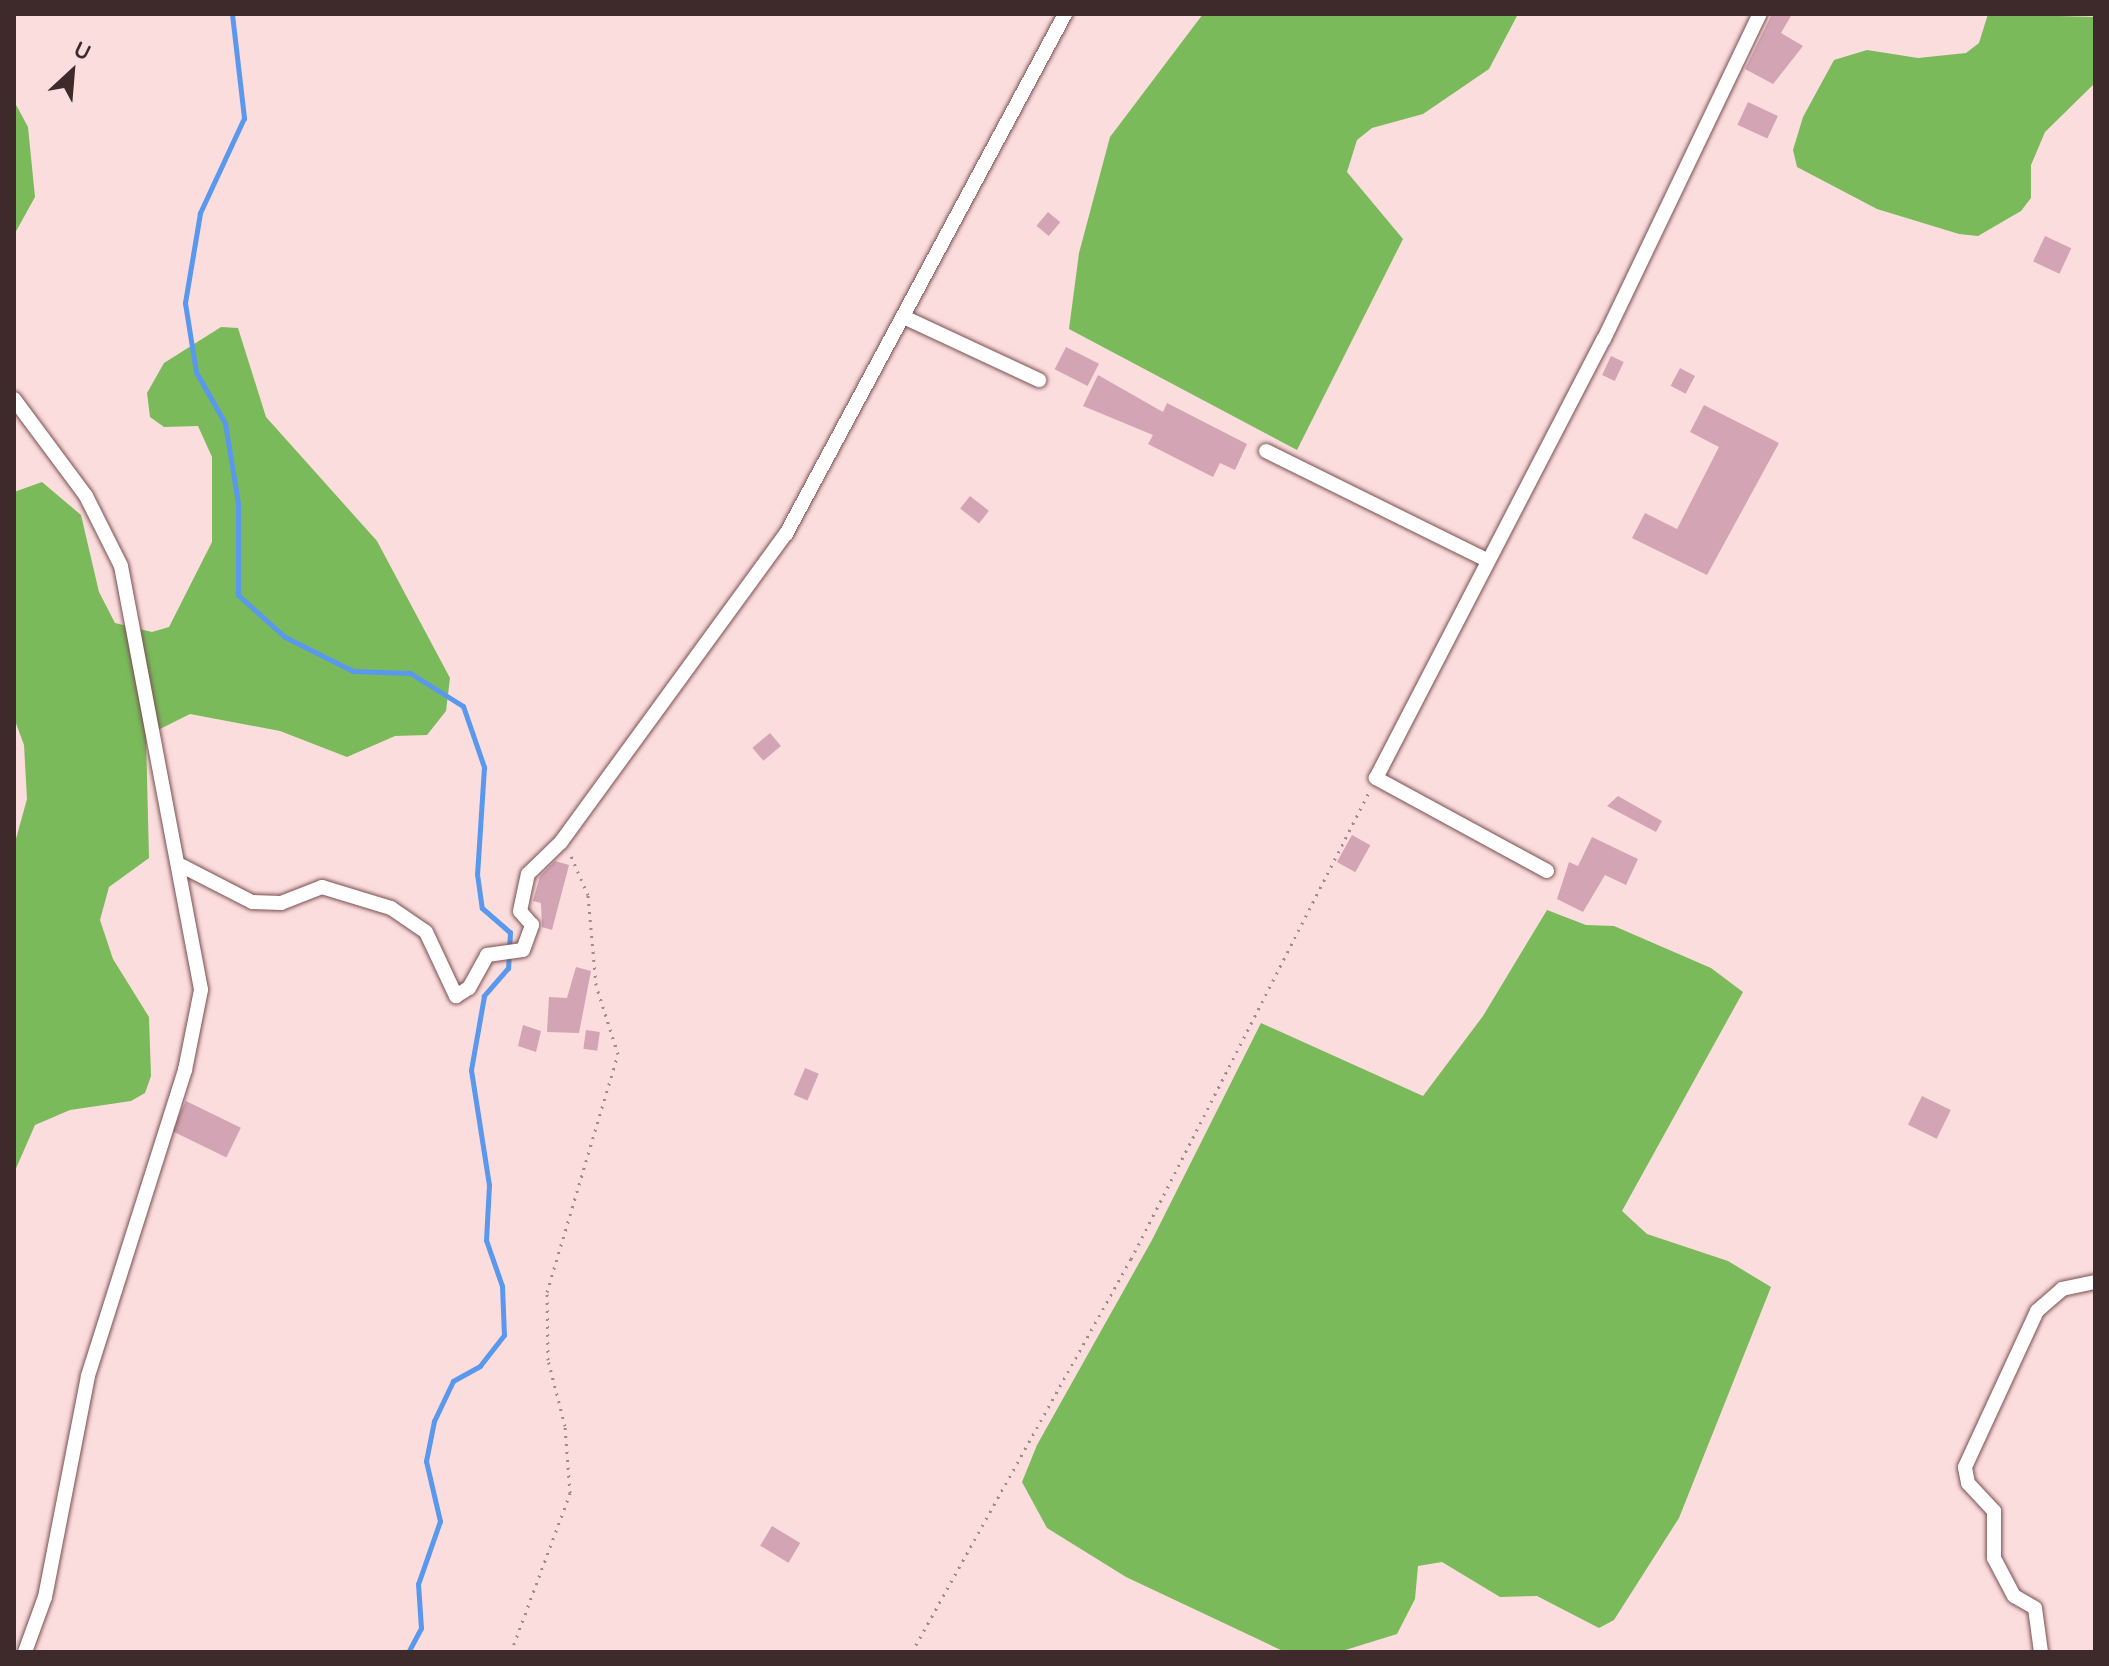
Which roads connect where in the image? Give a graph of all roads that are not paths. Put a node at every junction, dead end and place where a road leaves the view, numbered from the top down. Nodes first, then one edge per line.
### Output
1 (1065, 14) edge
2 (1760, 14) edge
3 (906, 318) junction
4 (1039, 380) dead end
5 (14, 399) edge
6 (1266, 451) dead end
7 (1487, 560) junction
8 (182, 866) junction
9 (1547, 871) dead end
10 (2095, 1282) edge
11 (25, 1652) edge
12 (2041, 1652) edge

1 - 3 street
2 - 7 street
3 - 4 street
3 - 8 street
5 - 8 street
6 - 7 street
7 - 9 street
8 - 11 street
10 - 12 street

